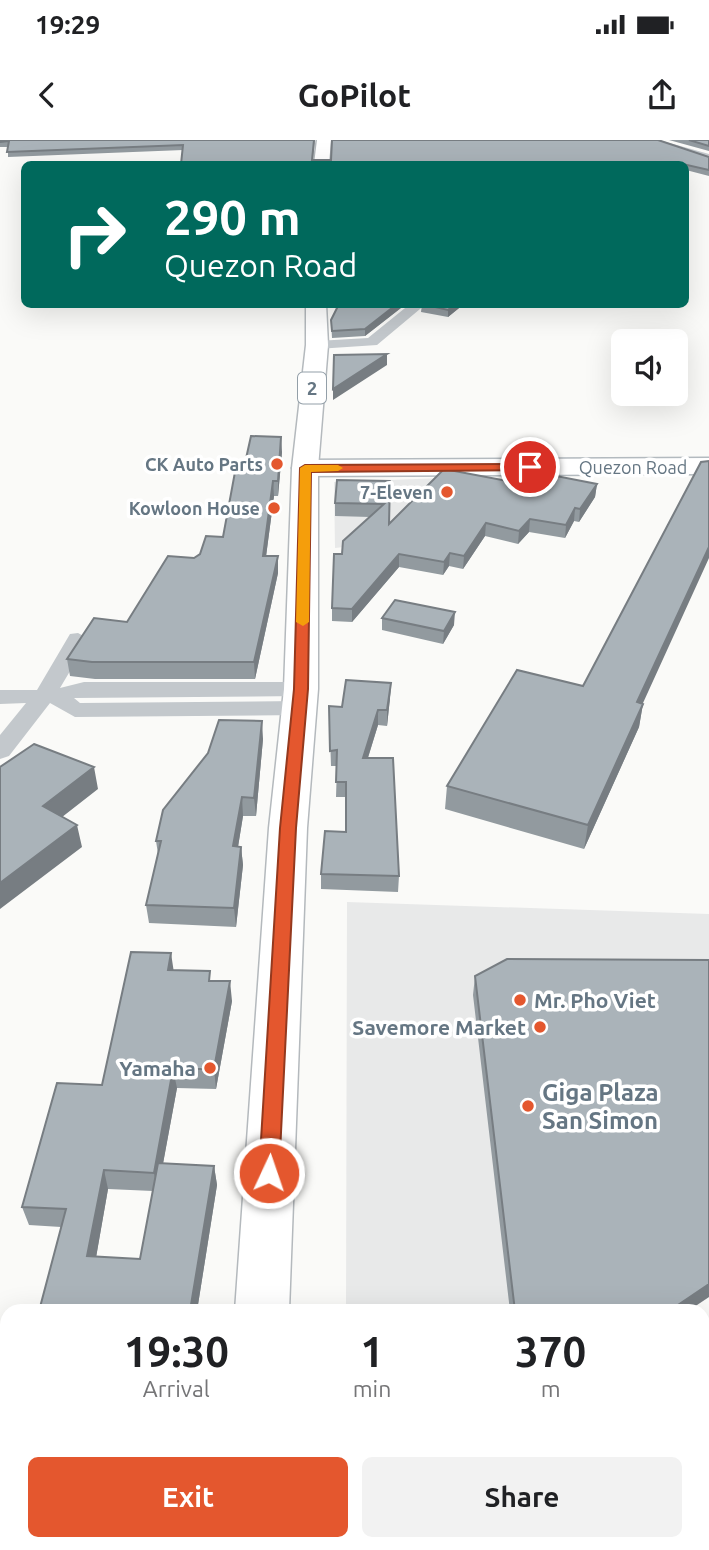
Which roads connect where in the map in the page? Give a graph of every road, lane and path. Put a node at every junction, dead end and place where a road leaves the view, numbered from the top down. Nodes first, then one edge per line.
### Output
1 (324, 140) edge
2 (648, 140) edge
3 (662, 144) junction
4 (654, 153) edge
5 (709, 157) edge
6 (322, 161) edge
7 (316, 308) edge
8 (414, 308) edge
9 (317, 345) junction
10 (709, 466) edge
11 (305, 468) junction
12 (78, 639) edge
13 (50, 696) junction
14 (0, 697) edge
15 (300, 698) junction
16 (142, 699) joint
17 (0, 751) edge
18 (262, 1304) edge

1 - 6 main road
2 - 3 street
3 - 4 street
3 - 5 street
7 - 9 main road, 2
8 - 9 street
9 - 11 main road, 2
10 - 11 main road, Quezon Road
11 - 15 main road, 2
12 - 13 street
13 - 14 street
13 - 16 street
13 - 17 street
15 - 16 street
15 - 18 main road, 2

